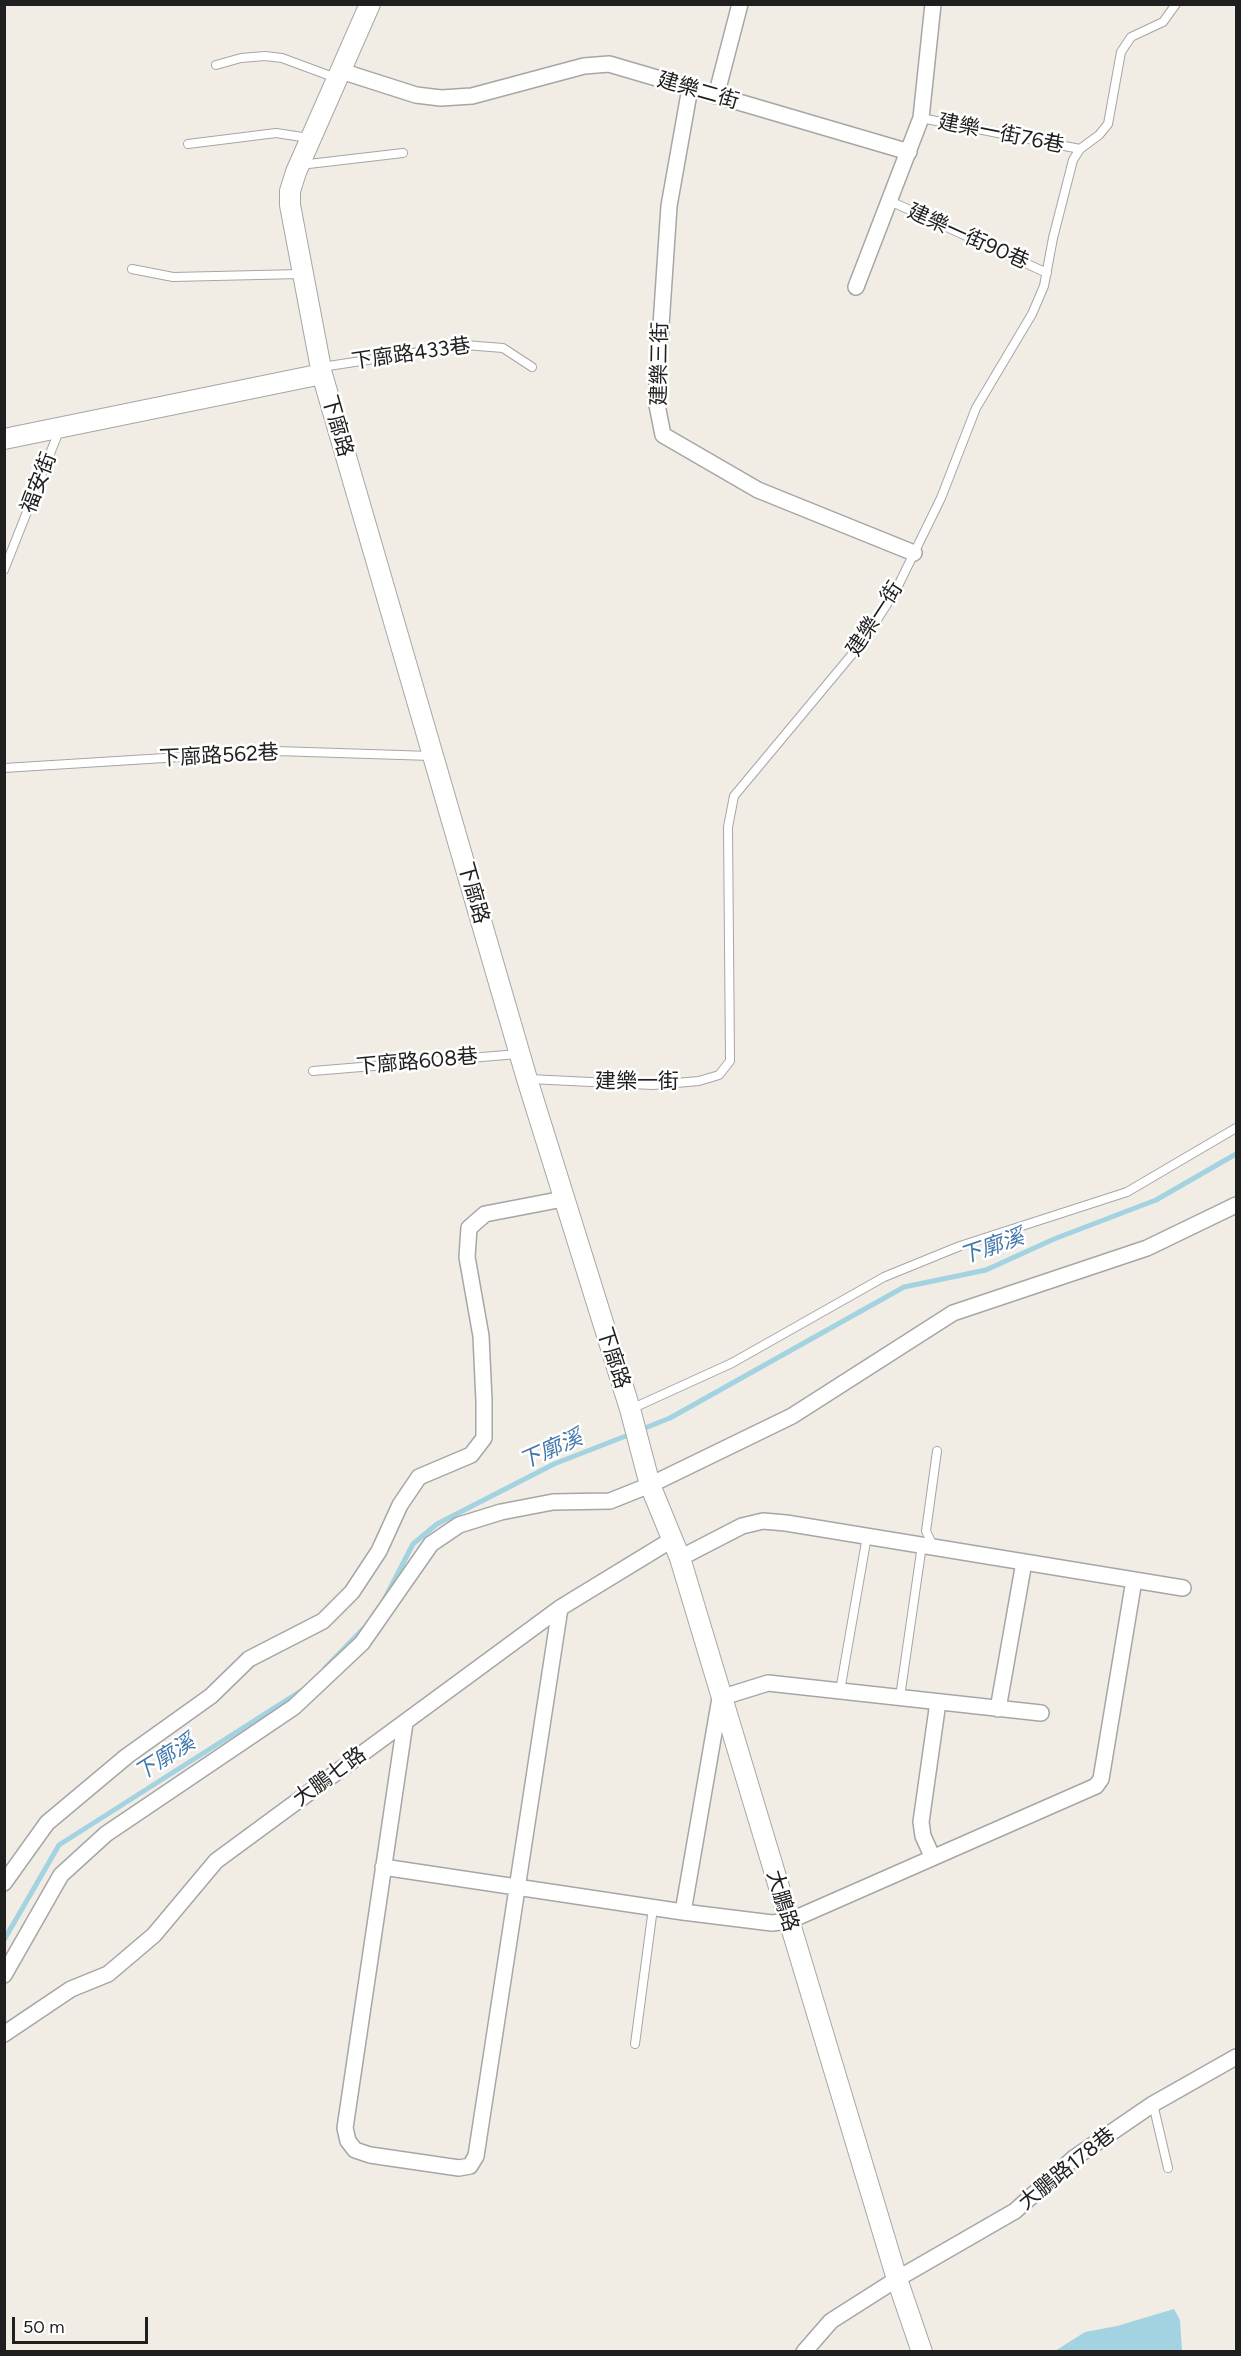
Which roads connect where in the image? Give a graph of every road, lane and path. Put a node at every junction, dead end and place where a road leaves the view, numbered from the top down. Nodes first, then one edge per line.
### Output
1 (370, 4) edge
2 (740, 4) edge
3 (933, 4) edge
4 (1176, 4) edge
5 (216, 65) dead end
6 (339, 75) junction
7 (690, 88) junction
8 (716, 96) junction
9 (921, 118) junction
10 (311, 138) junction
11 (188, 144) dead end
12 (1080, 150) junction
13 (909, 152) junction
14 (403, 153) dead end
15 (299, 165) junction
16 (890, 201) junction
17 (132, 269) dead end
18 (1047, 273) junction
19 (303, 274) junction
20 (856, 287) dead end
21 (532, 367) dead end
22 (321, 371) junction
23 (59, 429) junction
24 (4, 439) edge
25 (914, 553) junction
26 (4, 570) edge
27 (433, 756) junction
28 (4, 768) edge
29 (520, 1054) junction
30 (313, 1071) dead end
31 (527, 1079) junction
32 (1236, 1128) edge
33 (563, 1199) junction
34 (1236, 1205) edge
35 (630, 1409) junction
36 (642, 1451) joint
37 (937, 1451) dead end
38 (650, 1485) junction
39 (867, 1536) junction
40 (673, 1539) junction
41 (928, 1546) junction
42 (680, 1558) junction
43 (1024, 1562) junction
44 (1134, 1580) junction
45 (1183, 1588) dead end
46 (560, 1608) junction
47 (840, 1691) junction
48 (900, 1697) junction
49 (720, 1698) junction
50 (938, 1702) junction
51 (998, 1709) junction
52 (1041, 1713) dead end
53 (405, 1723) junction
54 (932, 1856) junction
55 (383, 1867) junction
56 (4, 1883) edge
57 (517, 1889) junction
58 (653, 1908) junction
59 (683, 1912) junction
60 (789, 1921) junction
61 (4, 1975) edge
62 (4, 2034) edge
63 (636, 2044) dead end
64 (1236, 2057) edge
65 (1153, 2104) junction
66 (1168, 2168) dead end
67 (897, 2279) junction
68 (804, 2352) edge
69 (922, 2352) edge

1 - 6 street, 下廍路
2 - 8 street
3 - 9 street
4 - 12 lane, 建樂一街
5 - 6 lane
6 - 7 street, 建樂二街
6 - 10 street, 下廍路
7 - 8 street, 建樂二街
7 - 25 street, 建樂三街
8 - 13 street, 建樂二街
9 - 12 lane, 建樂一街76巷
9 - 13 street
10 - 11 lane
10 - 15 street, 下廍路
12 - 18 lane, 建樂一街
13 - 16 street
14 - 15 lane
15 - 19 street, 下廍路
16 - 18 lane, 建樂一街90巷
16 - 20 street
17 - 19 lane
18 - 25 lane, 建樂一街
19 - 22 street, 下廍路
21 - 22 lane, 下廍路433巷
22 - 23 street, 下廍路
22 - 27 street, 下廍路
23 - 24 street, 下廍路
23 - 26 lane, 福安街
25 - 31 lane, 建樂一街
27 - 28 lane, 下廍路562巷
27 - 29 street, 下廍路
29 - 30 lane, 下廍路608巷
29 - 31 street, 下廍路
31 - 33 street, 下廍路
32 - 35 lane
33 - 35 street, 下廍路
33 - 56 street
34 - 38 street
35 - 36 street, 下廍路
36 - 38 street, 大鵬路
37 - 41 lane
38 - 40 street, 大鵬路
38 - 61 street
39 - 41 street
39 - 42 street
39 - 47 lane
40 - 42 street, 大鵬路
40 - 46 street, 大鵬七路
41 - 43 street
41 - 48 lane
42 - 49 street, 大鵬路
43 - 44 street
43 - 51 street
44 - 45 street
44 - 54 street
46 - 53 street, 大鵬七路
46 - 57 street
47 - 48 street
47 - 49 street
48 - 50 street
49 - 59 street
49 - 60 street, 大鵬路
50 - 51 street
50 - 54 street
51 - 52 street
53 - 55 street
53 - 62 street, 大鵬七路
54 - 60 street
55 - 57 street
55 - 57 street
57 - 58 street
58 - 59 street
58 - 63 lane
59 - 60 street
60 - 67 street, 大鵬路
64 - 65 street, 大鵬路178巷
65 - 66 lane
65 - 67 street, 大鵬路178巷
67 - 68 street, 大鵬路178巷
67 - 69 street, 大鵬路

